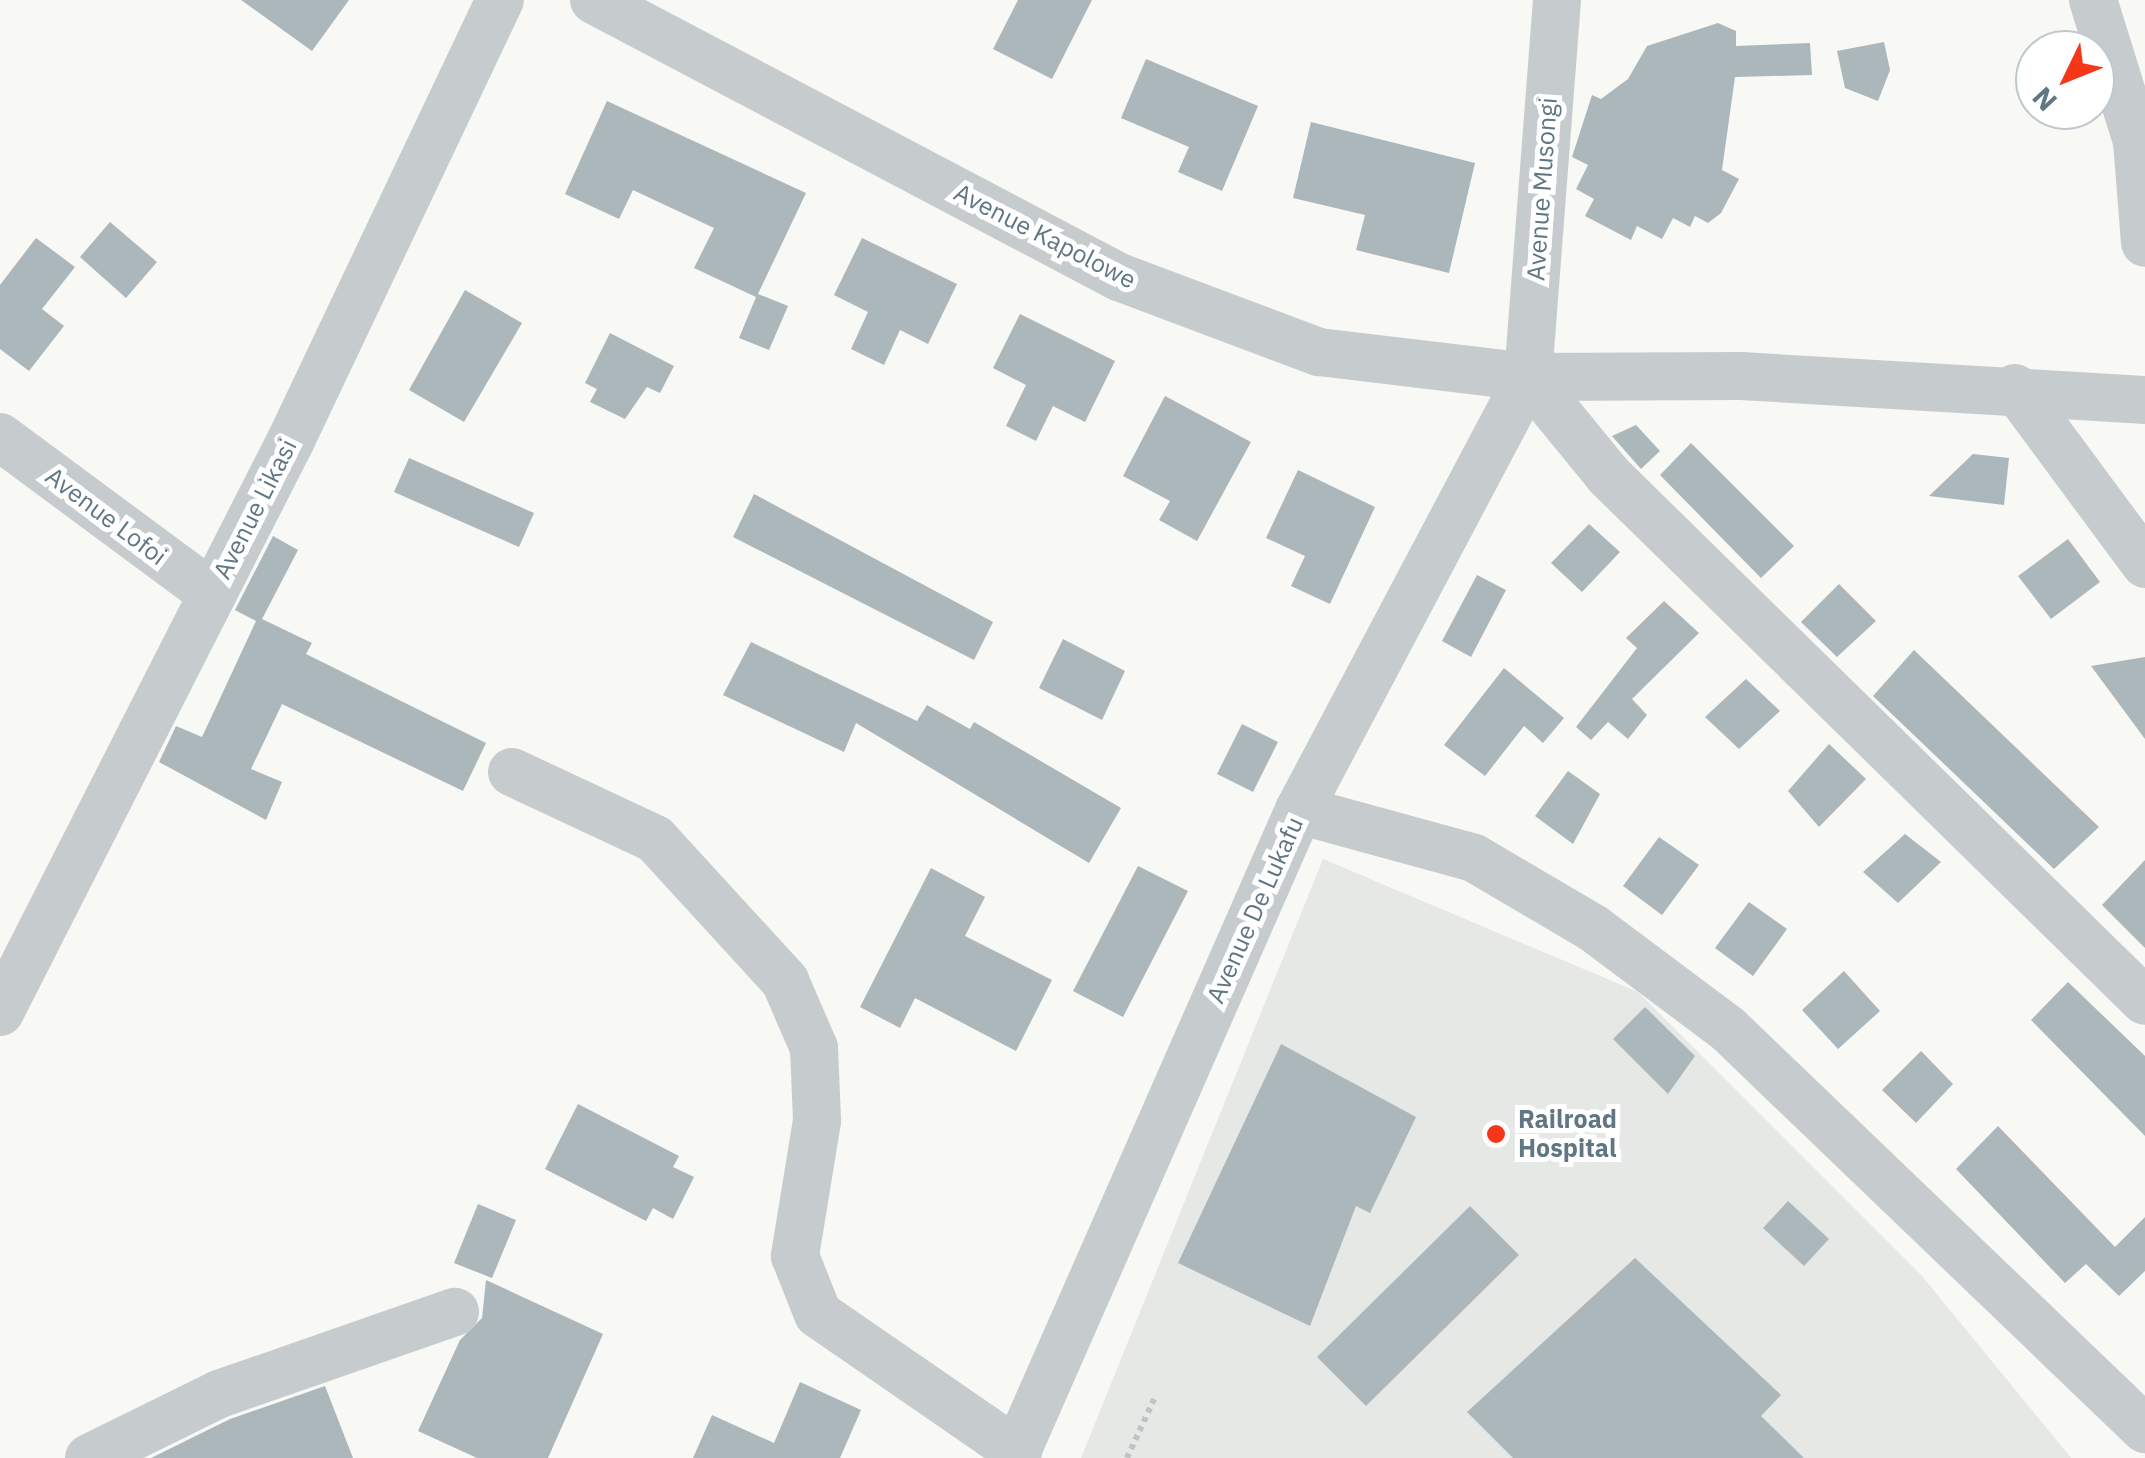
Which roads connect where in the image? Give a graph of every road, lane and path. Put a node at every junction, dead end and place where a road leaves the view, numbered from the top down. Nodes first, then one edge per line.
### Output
1 (500, 0) edge
2 (594, 0) edge
3 (1557, 0) edge
4 (2093, 0) edge
5 (2145, 242) edge
6 (1528, 377) junction
7 (2015, 388) junction
8 (2145, 400) edge
9 (0, 437) edge
10 (2145, 564) edge
11 (212, 594) junction
12 (512, 772) dead end
13 (1299, 810) junction
14 (2145, 1002) edge
15 (0, 1012) edge
16 (455, 1312) dead end
17 (1156, 1395) dead end
18 (2145, 1428) edge
19 (1016, 1455) edge
20 (90, 1458) edge
21 (1127, 1458) edge

1 - 11 street, Avenue Likasi
2 - 6 street, Avenue Kapolowe
3 - 6 street, Avenue Musongi
4 - 5 street
6 - 7 street, Avenue Kapolowe
6 - 13 street, Avenue De Lukafu
6 - 14 street
7 - 8 street, Avenue Kapolowe
7 - 10 street
9 - 11 street, Avenue Lofoi
11 - 15 street, Avenue Likasi
12 - 19 street
13 - 18 street
13 - 19 street, Avenue De Lukafu
16 - 20 street
17 - 21 path

